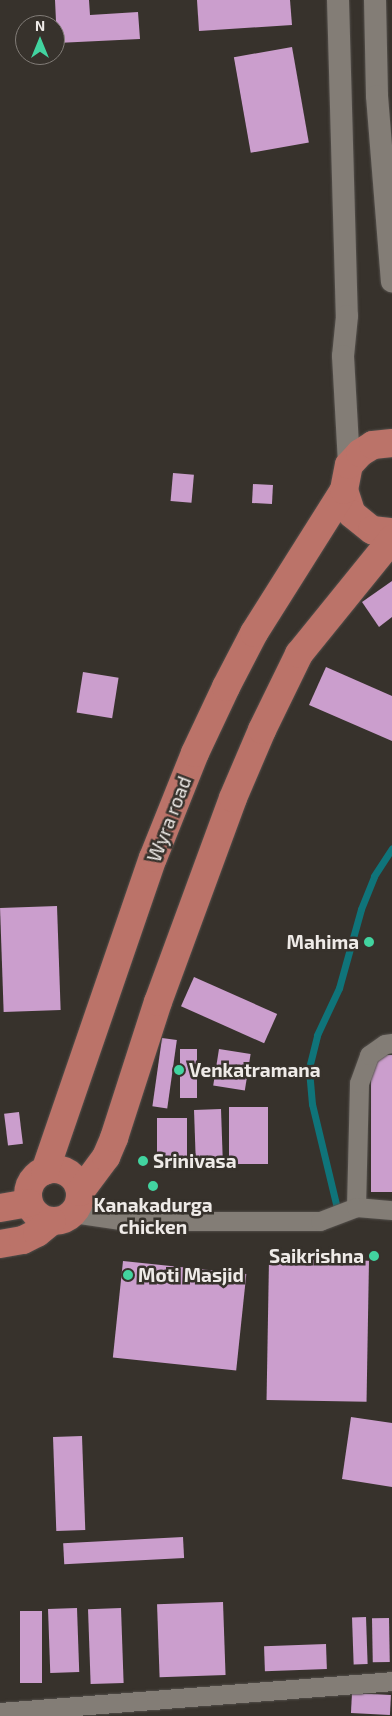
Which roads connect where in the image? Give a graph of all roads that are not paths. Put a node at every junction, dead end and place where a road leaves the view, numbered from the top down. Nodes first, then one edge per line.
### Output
1 (338, 0) edge
2 (375, 0) edge
3 (392, 281) edge
4 (392, 443) edge
5 (346, 478) junction
6 (392, 532) edge
7 (392, 539) edge
8 (392, 1043) edge
9 (45, 1171) junction
10 (29, 1203) junction
11 (356, 1207) junction
12 (0, 1208) edge
13 (69, 1209) junction
14 (392, 1210) edge
15 (0, 1244) edge
16 (392, 1681) edge
17 (137, 1709) edge
18 (0, 1712) edge

1 - 5 street
2 - 3 street
4 - 5 main road, Wyra road
5 - 6 main road
5 - 9 main road, Wyra road
7 - 13 main road
8 - 11 street
9 - 10 main road
9 - 13 main road
10 - 12 main road
10 - 13 main road
11 - 13 street
11 - 14 street
13 - 15 main road
16 - 17 street
17 - 18 street

